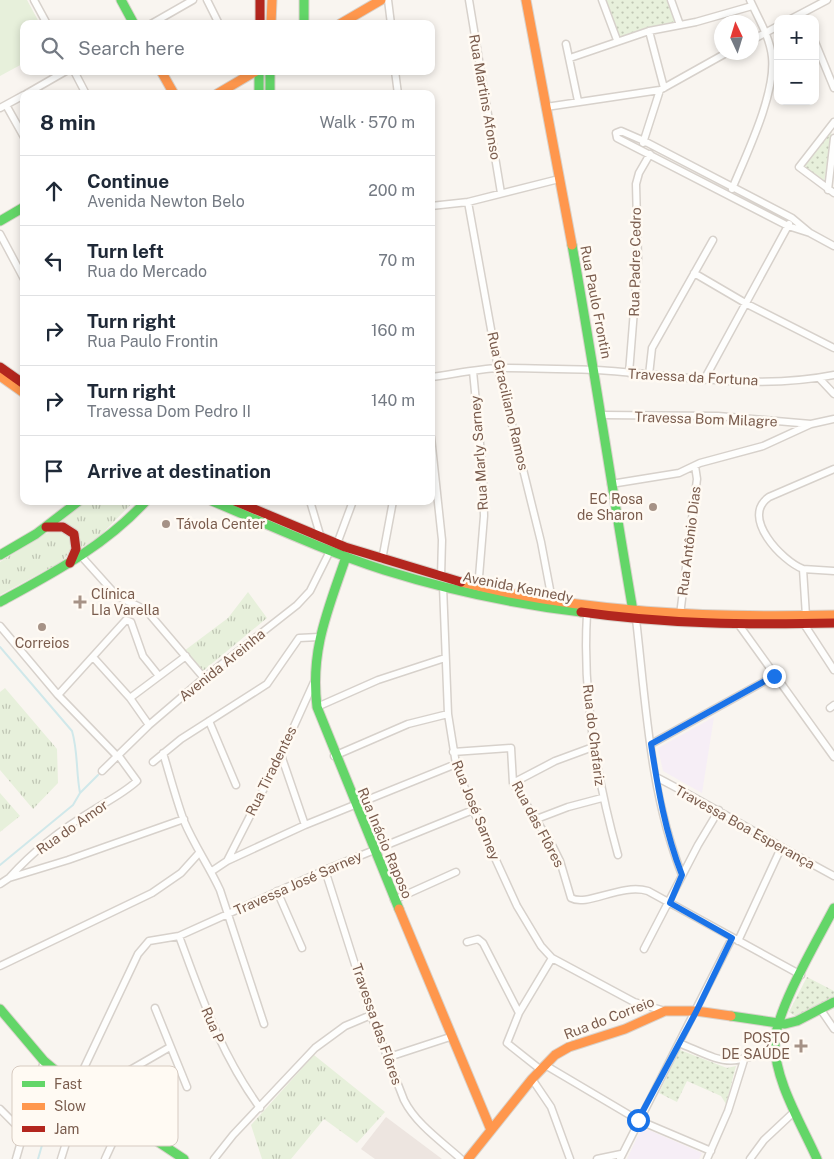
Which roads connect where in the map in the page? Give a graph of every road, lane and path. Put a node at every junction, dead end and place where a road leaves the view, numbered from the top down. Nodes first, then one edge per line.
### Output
1 (34, 0) edge
2 (121, 0) edge
3 (193, 0) edge
4 (207, 0) edge
5 (260, 0) edge
6 (272, 0) edge
7 (304, 0) edge
8 (381, 0) edge
9 (388, 0) edge
10 (468, 0) edge
11 (526, 0) edge
12 (602, 0) edge
13 (671, 0) edge
14 (827, 0) edge
15 (751, 3) edge
16 (804, 15) edge
17 (45, 20) edge
18 (132, 20) edge
19 (158, 20) edge
20 (217, 20) edge
21 (260, 20) edge
22 (271, 20) edge
23 (304, 20) edge
24 (347, 20) edge
25 (390, 20) edge
26 (680, 25) junction
27 (774, 28) edge
28 (649, 31) junction
29 (764, 33) junction
30 (759, 36) edge
31 (617, 40) junction
32 (566, 44) dead end
33 (819, 52) edge
34 (570, 58) junction
35 (714, 60) edge
36 (59, 75) edge
37 (76, 75) edge
38 (163, 75) edge
39 (244, 75) edge
40 (257, 75) edge
41 (270, 75) edge
42 (396, 75) edge
43 (834, 88) edge
44 (662, 89) junction
45 (32, 90) edge
46 (84, 90) edge
47 (172, 90) edge
48 (222, 90) edge
49 (259, 90) edge
50 (270, 90) edge
51 (397, 90) edge
52 (20, 97) edge
53 (578, 101) junction
54 (3, 107) edge
55 (546, 107) junction
56 (834, 122) edge
57 (20, 131) edge
58 (834, 138) edge
59 (644, 141) junction
60 (641, 149) junction
61 (650, 154) junction
62 (559, 179) junction
63 (732, 188) junction
64 (831, 191) edge
65 (501, 194) junction
66 (729, 195) junction
67 (468, 202) junction
68 (435, 206) edge
69 (20, 209) edge
70 (792, 218) junction
71 (0, 221) edge
72 (788, 226) junction
73 (810, 233) junction
74 (0, 234) edge
75 (714, 240) dead end
76 (834, 246) edge
77 (20, 272) edge
78 (694, 273) junction
79 (747, 304) junction
80 (834, 348) edge
81 (0, 367) edge
82 (498, 368) junction
83 (595, 370) junction
84 (473, 371) junction
85 (629, 373) junction
86 (649, 375) junction
87 (834, 375) edge
88 (0, 376) edge
89 (435, 376) edge
90 (819, 378) junction
91 (704, 380) junction
92 (20, 381) edge
93 (20, 390) edge
94 (834, 394) edge
95 (602, 415) junction
96 (834, 420) edge
97 (811, 424) junction
98 (695, 466) junction
99 (834, 469) edge
100 (435, 475) edge
101 (611, 484) junction
102 (75, 505) edge
103 (142, 505) edge
104 (222, 505) edge
105 (244, 505) edge
106 (311, 505) edge
107 (351, 505) edge
108 (392, 505) edge
109 (44, 528) junction
110 (321, 538) junction
111 (334, 548) junction
112 (0, 555) edge
113 (82, 557) junction
114 (346, 557) junction
115 (382, 560) junction
116 (70, 563) junction
117 (804, 569) junction
118 (834, 570) edge
119 (442, 582) junction
120 (478, 590) junction
121 (552, 600) junction
122 (0, 602) edge
123 (587, 614) junction
124 (634, 615) junction
125 (680, 615) junction
126 (834, 615) edge
127 (805, 620) junction
128 (834, 623) edge
129 (739, 625) junction
130 (0, 626) edge
131 (319, 637) junction
132 (186, 656) junction
133 (93, 657) junction
134 (445, 658) junction
135 (834, 670) edge
136 (160, 676) junction
137 (774, 676) junction
138 (204, 678) junction
139 (314, 681) junction
140 (58, 695) junction
141 (130, 698) junction
142 (317, 707) junction
143 (448, 714) junction
144 (209, 720) junction
145 (149, 725) junction
146 (651, 744) junction
147 (593, 747) junction
148 (453, 752) junction
149 (163, 754) junction
150 (281, 755) junction
151 (118, 756) junction
152 (334, 756) junction
153 (834, 757) edge
154 (153, 762) dead end
155 (456, 764) junction
156 (102, 770) dead end
157 (656, 777) junction
158 (513, 783) junction
159 (236, 785) dead end
160 (602, 798) junction
161 (354, 804) junction
162 (473, 810) junction
163 (719, 810) junction
164 (184, 819) junction
165 (534, 820) junction
166 (305, 825) junction
167 (781, 848) junction
168 (373, 850) junction
169 (199, 853) junction
170 (618, 855) dead end
171 (227, 861) junction
172 (325, 870) junction
173 (212, 871) junction
174 (456, 872) dead end
175 (682, 875) junction
176 (834, 876) edge
177 (9, 878) junction
178 (0, 884) edge
179 (277, 891) junction
180 (394, 900) junction
181 (670, 903) junction
182 (834, 908) edge
183 (228, 914) junction
184 (179, 936) junction
185 (735, 939) junction
186 (466, 942) dead end
187 (302, 948) dead end
188 (644, 950) dead end
189 (552, 958) junction
190 (0, 966) edge
191 (801, 975) junction
192 (834, 1002) edge
193 (155, 1008) dead end
194 (0, 1009) edge
195 (821, 1010) junction
196 (665, 1011) junction
197 (696, 1012) junction
198 (519, 1013) junction
199 (371, 1015) junction
200 (264, 1024) dead end
201 (778, 1024) junction
202 (834, 1028) edge
203 (450, 1037) junction
204 (680, 1043) junction
205 (170, 1047) junction
206 (775, 1047) junction
207 (386, 1058) junction
208 (744, 1060) junction
209 (44, 1061) junction
210 (43, 1066) edge
211 (50, 1066) edge
212 (89, 1066) edge
213 (137, 1066) edge
214 (543, 1068) junction
215 (532, 1079) junction
216 (187, 1087) dead end
217 (260, 1108) junction
218 (0, 1109) edge
219 (795, 1111) junction
220 (638, 1120) junction
221 (12, 1121) edge
222 (491, 1130) junction
223 (20, 1146) edge
224 (64, 1146) edge
225 (111, 1146) edge
226 (165, 1146) edge
227 (711, 1151) junction
228 (621, 1156) edge
229 (16, 1159) edge
230 (61, 1159) edge
231 (105, 1159) edge
232 (184, 1159) edge
233 (214, 1159) edge
234 (461, 1159) edge
235 (468, 1159) edge
236 (570, 1159) edge
237 (597, 1159) edge
238 (707, 1159) edge
239 (750, 1159) edge
240 (818, 1159) edge

1 - 17 street
2 - 18 main road
3 - 19 street
4 - 20 street
5 - 21 main road
6 - 22 main road
7 - 23 main road
8 - 24 main road
9 - 25 street
10 - 65 street, Rua Martins Afonso
11 - 55 main road, Rua Paulo Frontin
12 - 31 street
13 - 26 street
14 - 16 street
15 - 26 street
15 - 29 street
26 - 28 street
27 - 29 street
28 - 31 street
28 - 44 street
29 - 30 street
29 - 63 street
31 - 34 street
32 - 34 street
33 - 43 street
34 - 53 street
35 - 44 street
36 - 45 street
37 - 46 street
38 - 47 main road
39 - 48 main road
40 - 49 main road
41 - 50 main road
42 - 51 street
44 - 53 street
44 - 59 street
52 - 54 street
53 - 55 street
54 - 57 street
55 - 62 main road, Rua Paulo Frontin
56 - 64 street
58 - 64 street
59 - 60 street
59 - 60 street
59 - 63 street
60 - 61 street
61 - 66 street
61 - 85 street, Rua Padre Cedro
62 - 65 street
62 - 83 main road, Rua Paulo Frontin
63 - 66 street
63 - 70 street
65 - 67 street
66 - 72 street
67 - 68 street
67 - 82 street, Rua Graciliano Ramos
69 - 71 main road
70 - 72 street
70 - 73 street
72 - 73 street
72 - 79 street
73 - 76 street
74 - 77 street
75 - 78 street
78 - 79 street
78 - 86 street
79 - 80 street
79 - 91 street
81 - 92 main road
82 - 83 street, Travessa da Fortuna
82 - 84 street, Travessa da Fortuna
82 - 121 street, Rua Graciliano Ramos
83 - 85 street, Travessa da Fortuna
83 - 95 main road, Rua Paulo Frontin
84 - 89 street, Travessa da Fortuna
84 - 120 street, Rua Marly Sarney
85 - 86 street, Travessa da Fortuna
86 - 91 street, Travessa da Fortuna
87 - 90 street, Travessa da Fortuna
88 - 93 main road
90 - 91 street, Travessa da Fortuna
90 - 94 street
95 - 97 street, Travessa Bom Milagre
95 - 101 main road, Rua Paulo Frontin
96 - 97 street, Travessa Bom Milagre
97 - 98 street, Travessa Bom Milagre
98 - 101 street, Travessa Bom Milagre
98 - 125 street, Rua Antônio Dias
99 - 117 street
100 - 119 street, Rua José Sarney
101 - 124 main road, Rua Paulo Frontin
102 - 109 main road
103 - 113 main road
104 - 111 main road, Avenida Kennedy
105 - 110 main road, Avenida Kennedy
106 - 110 street
107 - 111 street, Avenida Areinha
108 - 115 street
109 - 112 main road
109 - 116 main road
110 - 111 main road, Avenida Kennedy
111 - 114 main road, Avenida Kennedy
111 - 115 main road, Avenida Kennedy
111 - 138 street, Avenida Areinha
113 - 116 main road
113 - 132 street
114 - 119 main road, Avenida Kennedy
114 - 131 main road, Rua Inácio Raposo
115 - 119 main road, Avenida Kennedy
116 - 122 main road
117 - 118 street
117 - 127 street
119 - 120 main road, Avenida Kennedy
119 - 134 street, Rua José Sarney
120 - 121 main road, Avenida Kennedy
120 - 123 main road, Avenida Kennedy
121 - 124 main road, Avenida Kennedy
123 - 124 main road, Avenida Kennedy
123 - 147 street, Rua do Chafariz
124 - 125 main road, Avenida Kennedy
124 - 129 main road, Avenida Kennedy
124 - 146 street, Rua Paulo Frontin
125 - 127 main road, Avenida Kennedy
126 - 127 main road, Avenida Kennedy
127 - 128 main road, Avenida Kennedy
127 - 129 main road, Avenida Kennedy
127 - 135 street
129 - 137 street
130 - 140 street
131 - 139 main road, Rua Inácio Raposo
131 - 144 street
132 - 136 street
132 - 138 street
133 - 136 street
133 - 140 street
133 - 141 street
134 - 142 street
134 - 143 street, Rua José Sarney
136 - 141 street
137 - 146 street
137 - 153 street
138 - 145 street, Avenida Areinha
139 - 142 main road, Rua Inácio Raposo
139 - 150 street, Rua Tiradentes
140 - 151 street
141 - 145 street
142 - 152 main road, Rua Inácio Raposo
143 - 148 street, Rua José Sarney
143 - 152 street
144 - 149 street
144 - 159 street
145 - 151 street, Avenida Areinha
146 - 157 street, Rua Paulo Frontin
147 - 158 street
147 - 160 street, Rua do Chafariz
148 - 155 street, Rua José Sarney
148 - 158 street, Rua das Flôres
149 - 154 street
149 - 164 street
150 - 166 street
150 - 171 street, Rua Tiradentes
151 - 156 street, Avenida Areinha
151 - 177 street, Rua do Amor
152 - 161 main road, Rua Inácio Raposo
155 - 161 street
155 - 162 street, Rua José Sarney
157 - 163 street, Travessa Boa Esperança
157 - 175 street, Rua Paulo Frontin
158 - 165 street, Rua das Flôres
160 - 165 street
160 - 170 street, Rua do Chafariz
161 - 166 street
161 - 168 main road, Rua Inácio Raposo
162 - 168 street, Travessa José Sarney
162 - 189 street, Rua José Sarney
163 - 167 street, Travessa Boa Esperança
163 - 175 street
164 - 169 street
164 - 177 street
165 - 181 street, Rua das Flôres
166 - 171 street
167 - 176 street, Travessa Boa Esperança
167 - 185 street
168 - 172 street, Travessa José Sarney
168 - 180 main road, Rua Inácio Raposo
169 - 173 street
169 - 190 street
171 - 173 street
172 - 179 street, Travessa José Sarney
172 - 199 street, Travessa das Flôres
173 - 183 street
174 - 180 street
175 - 181 street
177 - 178 street
179 - 183 street, Travessa José Sarney
179 - 187 street
180 - 203 main road, Rua Inácio Raposo
181 - 185 street
181 - 188 street
182 - 191 main road
183 - 184 street, Travessa José Sarney
183 - 200 street
184 - 212 street, Travessa José Sarney
184 - 217 street, Rua P
185 - 191 street
185 - 197 street
186 - 198 street
189 - 196 street
189 - 198 street
191 - 201 main road
192 - 195 main road, Rua do Correio
193 - 205 street
194 - 209 main road
195 - 201 main road, Rua do Correio
195 - 202 street
196 - 197 main road, Rua do Correio
196 - 214 main road, Rua do Correio
197 - 201 main road, Rua do Correio
197 - 204 street
198 - 214 street
199 - 207 street, Travessa das Flôres
199 - 217 street
201 - 206 main road
203 - 207 street
203 - 222 main road, Rua Inácio Raposo
204 - 208 street
204 - 220 street
205 - 213 street
205 - 216 street
206 - 208 street
206 - 219 main road
207 - 234 street, Travessa das Flôres
208 - 227 street
209 - 210 street
209 - 211 main road
214 - 215 main road, Rua do Correio
214 - 220 street
215 - 222 main road, Rua do Correio
215 - 236 street
217 - 233 street
218 - 221 street
219 - 239 street
219 - 240 main road
220 - 227 street
220 - 228 street
222 - 235 main road, Rua do Correio
223 - 229 street
224 - 230 street, Travessa José Sarney
225 - 231 street
226 - 232 main road
227 - 238 street
228 - 237 street

